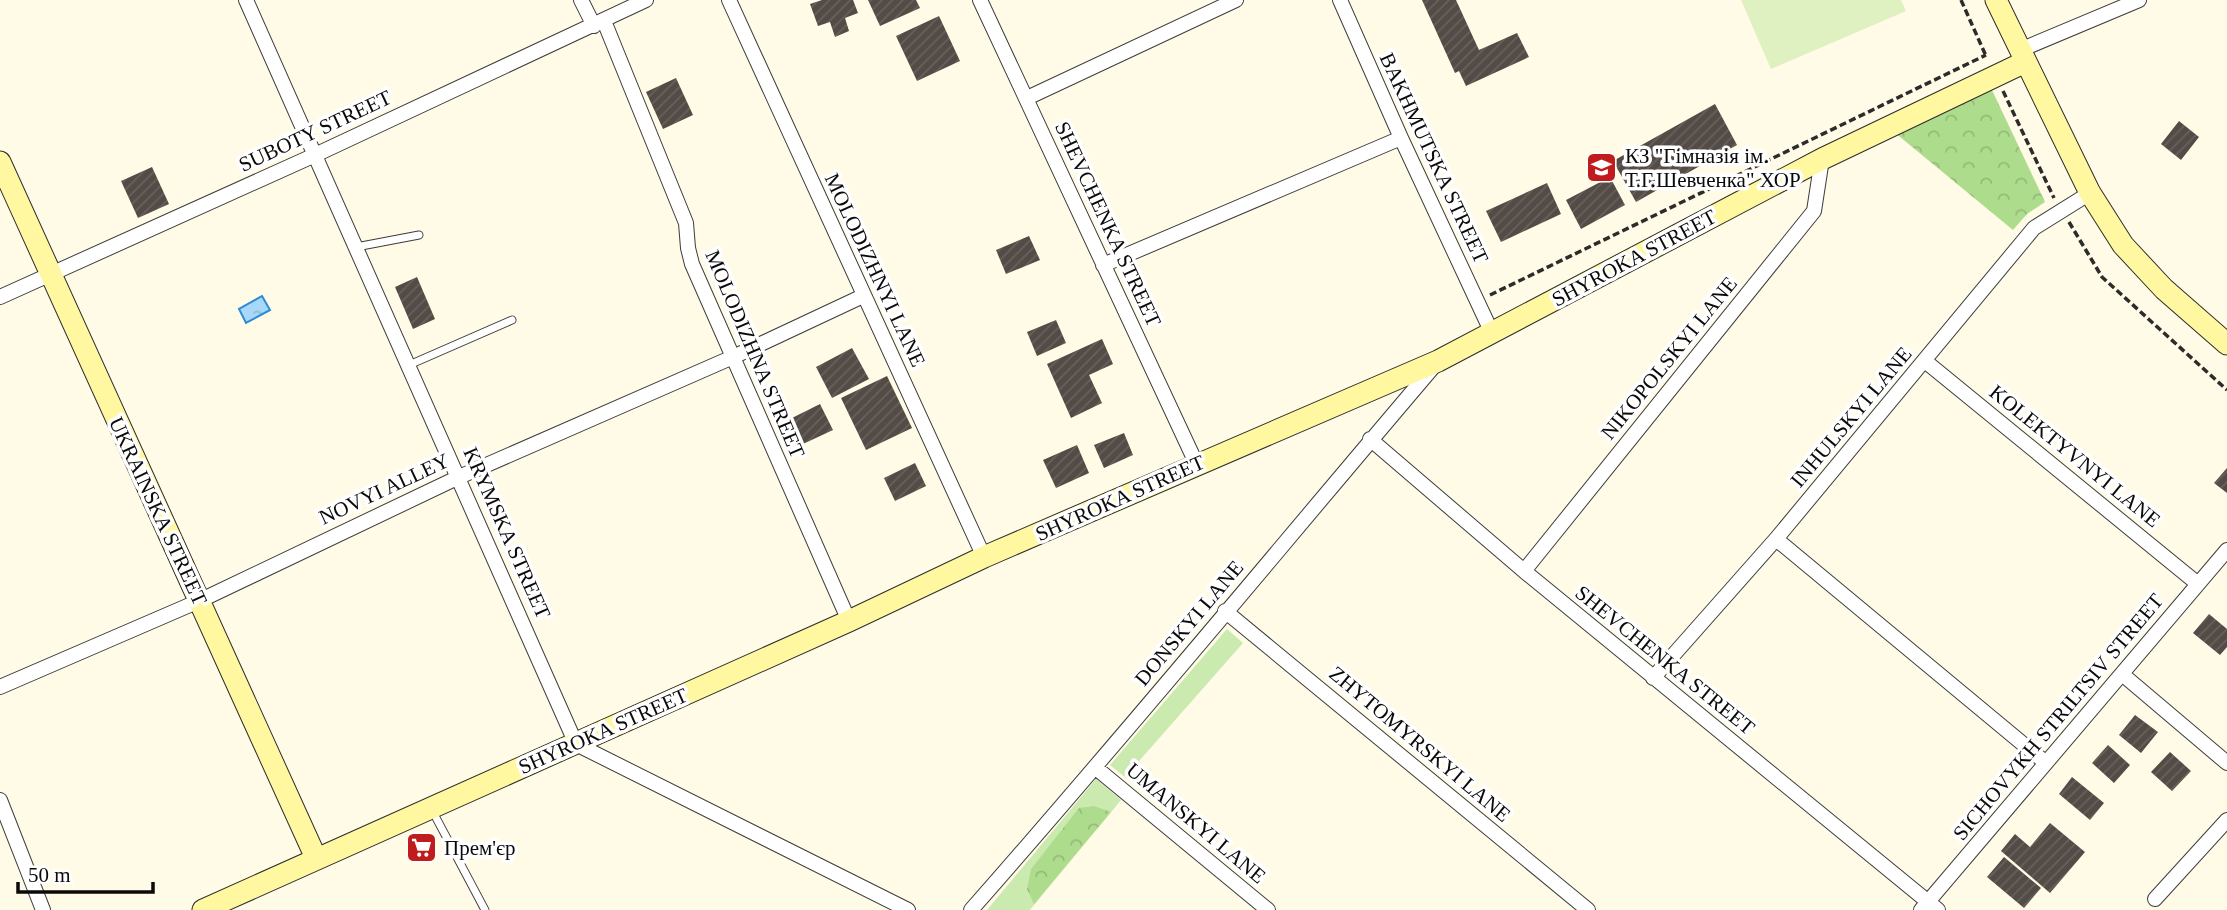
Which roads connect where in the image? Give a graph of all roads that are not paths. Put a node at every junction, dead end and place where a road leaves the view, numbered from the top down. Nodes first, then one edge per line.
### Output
1 (246, 0) edge
2 (581, 0) edge
3 (646, 0) edge
4 (729, 0) edge
5 (980, 0) edge
6 (1236, 0) edge
7 (1340, 0) edge
8 (1996, 0) edge
9 (2139, 0) edge
10 (599, 23) junction
11 (2022, 56) junction
12 (1027, 98) junction
13 (1401, 138) junction
14 (314, 155) junction
15 (1822, 159) junction
16 (0, 162) edge
17 (2090, 193) junction
18 (419, 235) dead end
19 (356, 247) junction
20 (1103, 265) junction
21 (50, 275) junction
22 (863, 296) junction
23 (0, 297) edge
24 (512, 320) dead end
25 (1492, 333) junction
26 (2227, 344) edge
27 (733, 357) junction
28 (1438, 361) junction
29 (1925, 361) junction
30 (409, 365) junction
31 (1370, 439) junction
32 (1197, 465) junction
33 (460, 477) junction
34 (1776, 539) junction
35 (2227, 550) edge
36 (984, 558) junction
37 (1524, 571) junction
38 (2198, 584) junction
39 (199, 601) junction
40 (1226, 611) junction
41 (849, 621) junction
42 (2122, 674) junction
43 (1653, 678) junction
44 (0, 687) edge
45 (576, 744) junction
46 (2046, 763) junction
47 (2227, 763) edge
48 (1096, 768) junction
49 (0, 800) edge
50 (431, 808) junction
51 (2227, 820) edge
52 (316, 858) junction
53 (2155, 900) dead end
54 (1929, 907) edge
55 (43, 910) edge
56 (203, 910) edge
57 (485, 910) edge
58 (908, 910) edge
59 (971, 910) edge
60 (1268, 910) edge
61 (1588, 910) edge

1 - 14 street, KRYMSKA STREET
2 - 10 street, MOLODIZHNA STREET
3 - 10 street, SUBOTY STREET
4 - 22 street, MOLODIZHNYI LANE
5 - 12 street, SHEVCHENKA STREET
6 - 12 street
7 - 13 street, BAKHMUTSKA STREET
8 - 11 street
9 - 11 street, SHYROKA STREET
10 - 14 street, SUBOTY STREET
10 - 27 street, MOLODIZHNA STREET
11 - 15 street, SHYROKA STREET
11 - 17 street
12 - 20 street, SHEVCHENKA STREET
13 - 20 street
13 - 25 street, BAKHMUTSKA STREET
14 - 19 street, KRYMSKA STREET
14 - 21 street, SUBOTY STREET
15 - 25 street, SHYROKA STREET
15 - 37 street, NIKOPOLSKYI LANE
16 - 21 street, UKRAINSKA STREET
17 - 26 street
17 - 29 street, INHULSKYI LANE
18 - 19 lane
19 - 30 street, KRYMSKA STREET
20 - 32 street, SHEVCHENKA STREET
21 - 23 street, SUBOTY STREET
21 - 39 street, UKRAINSKA STREET
22 - 27 street, NOVYI ALLEY
22 - 36 street, MOLODIZHNYI LANE
24 - 30 lane
25 - 28 street, SHYROKA STREET
27 - 33 street, NOVYI ALLEY
27 - 41 street, MOLODIZHNA STREET
28 - 31 street, DONSKYI LANE
28 - 32 street, SHYROKA STREET
29 - 34 street, INHULSKYI LANE
29 - 38 street, KOLEKTYVNYI LANE
30 - 33 street, KRYMSKA STREET
31 - 37 street, SHEVCHENKA STREET
31 - 40 street, DONSKYI LANE
32 - 36 street, SHYROKA STREET
33 - 39 street, NOVYI ALLEY
33 - 45 street, KRYMSKA STREET
34 - 43 street, INHULSKYI LANE
34 - 46 street
35 - 38 street, SICHOVYKH STRILTSIV STREET
36 - 41 street, SHYROKA STREET
37 - 43 street, SHEVCHENKA STREET
38 - 42 street, SICHOVYKH STRILTSIV STREET
39 - 44 street, NOVYI ALLEY
39 - 52 street, UKRAINSKA STREET
40 - 48 street, DONSKYI LANE
40 - 61 street, ZHYTOMYRSKYI LANE
41 - 45 street, SHYROKA STREET
42 - 46 street, SICHOVYKH STRILTSIV STREET
42 - 47 street
43 - 54 street, SHEVCHENKA STREET
45 - 50 street, SHYROKA STREET
45 - 58 street
46 - 54 street, SICHOVYKH STRILTSIV STREET
48 - 59 street, DONSKYI LANE
48 - 60 street, UMANSKYI LANE
49 - 55 street
50 - 52 street, SHYROKA STREET
50 - 57 lane
51 - 53 street
52 - 56 street, SHYROKA STREET

